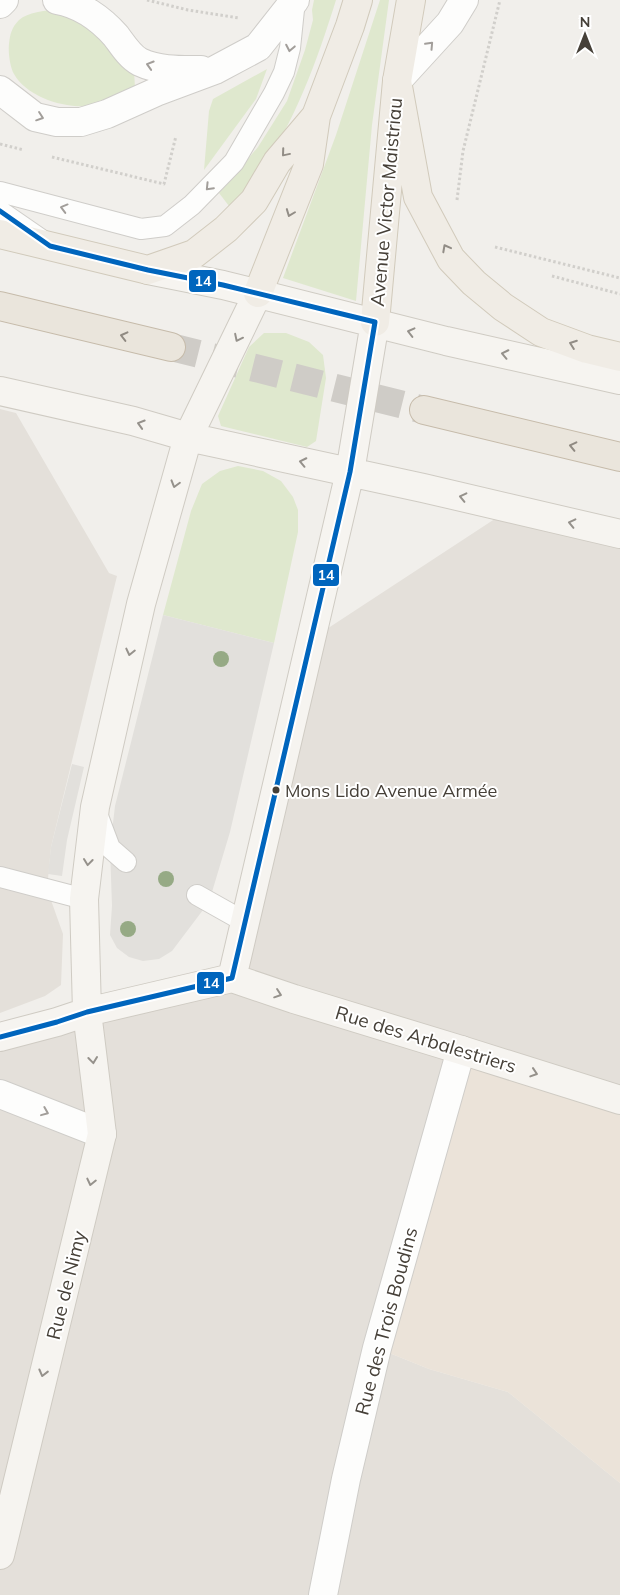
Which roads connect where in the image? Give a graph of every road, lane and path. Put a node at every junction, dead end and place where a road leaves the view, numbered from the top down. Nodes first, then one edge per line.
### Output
1 (4, 0) edge
2 (57, 0) edge
3 (147, 0) edge
4 (295, 0) edge
5 (358, 0) edge
6 (411, 0) edge
7 (464, 0) edge
8 (500, 0) edge
9 (0, 4) edge
10 (244, 12) dead end
11 (215, 70) junction
12 (397, 81) junction
13 (0, 90) edge
14 (316, 116) junction
15 (176, 136) dead end
16 (0, 144) edge
17 (29, 151) dead end
18 (48, 156) dead end
19 (0, 192) edge
20 (457, 203) dead end
21 (0, 211) edge
22 (0, 234) edge
23 (50, 246) junction
24 (495, 247) dead end
25 (148, 270) junction
26 (552, 276) dead end
27 (620, 278) edge
28 (258, 293) junction
29 (620, 294) edge
30 (0, 306) edge
31 (375, 322) junction
32 (171, 347) tunnel mouth
33 (620, 357) edge
34 (620, 380) edge
35 (7, 393) edge
36 (424, 410) tunnel mouth
37 (188, 438) junction
38 (620, 457) edge
39 (350, 472) junction
40 (620, 534) edge
41 (95, 807) junction
42 (126, 862) dead end
43 (0, 878) edge
44 (197, 895) dead end
45 (84, 899) junction
46 (245, 922) junction
47 (232, 978) junction
48 (87, 1012) junction
49 (0, 1037) edge
50 (461, 1050) junction
51 (0, 1094) edge
52 (620, 1100) edge
53 (102, 1134) junction
54 (0, 1555) edge
55 (323, 1595) edge

1 - 9 street
11 -> 2 street
3 - 10 path
4 - 11 street
4 -> 19 lane
5 - 14 main road
6 - 12 main road, Avenue Victor Maistriau
12 -> 7 street, Avenue Victor Maistriau
8 - 20 path
13 -> 11 street
12 - 31 main road, Avenue Victor Maistriau
33 -> 12 main road
14 -> 25 main road
14 -> 28 main road
15 - 18 path
16 - 17 path
21 - 23 lane
22 - 23 main road
23 - 25 main road
24 - 27 path
25 - 28 street
26 - 29 path
28 - 31 street
28 -> 37 street, Rue de Nimy
32 -> 30 highway
34 -> 31 street
31 - 39 street
37 -> 35 street
38 -> 36 highway
39 -> 37 street
37 -> 41 street, Rue de Nimy
40 -> 39 street
39 - 46 street
41 - 42 lane
41 -> 45 street, Rue de Nimy
43 - 45 lane
44 - 46 lane
45 - 48 street, Rue de Nimy
46 - 47 street
47 - 48 street
47 -> 50 street, Rue des Arbalestriers
48 - 49 street
48 -> 53 street, Rue de Nimy
50 -> 52 street, Rue des Arbalestriers
50 - 55 street, Rue des Trois Boudins
51 -> 53 street
53 -> 54 street, Rue de Nimy

